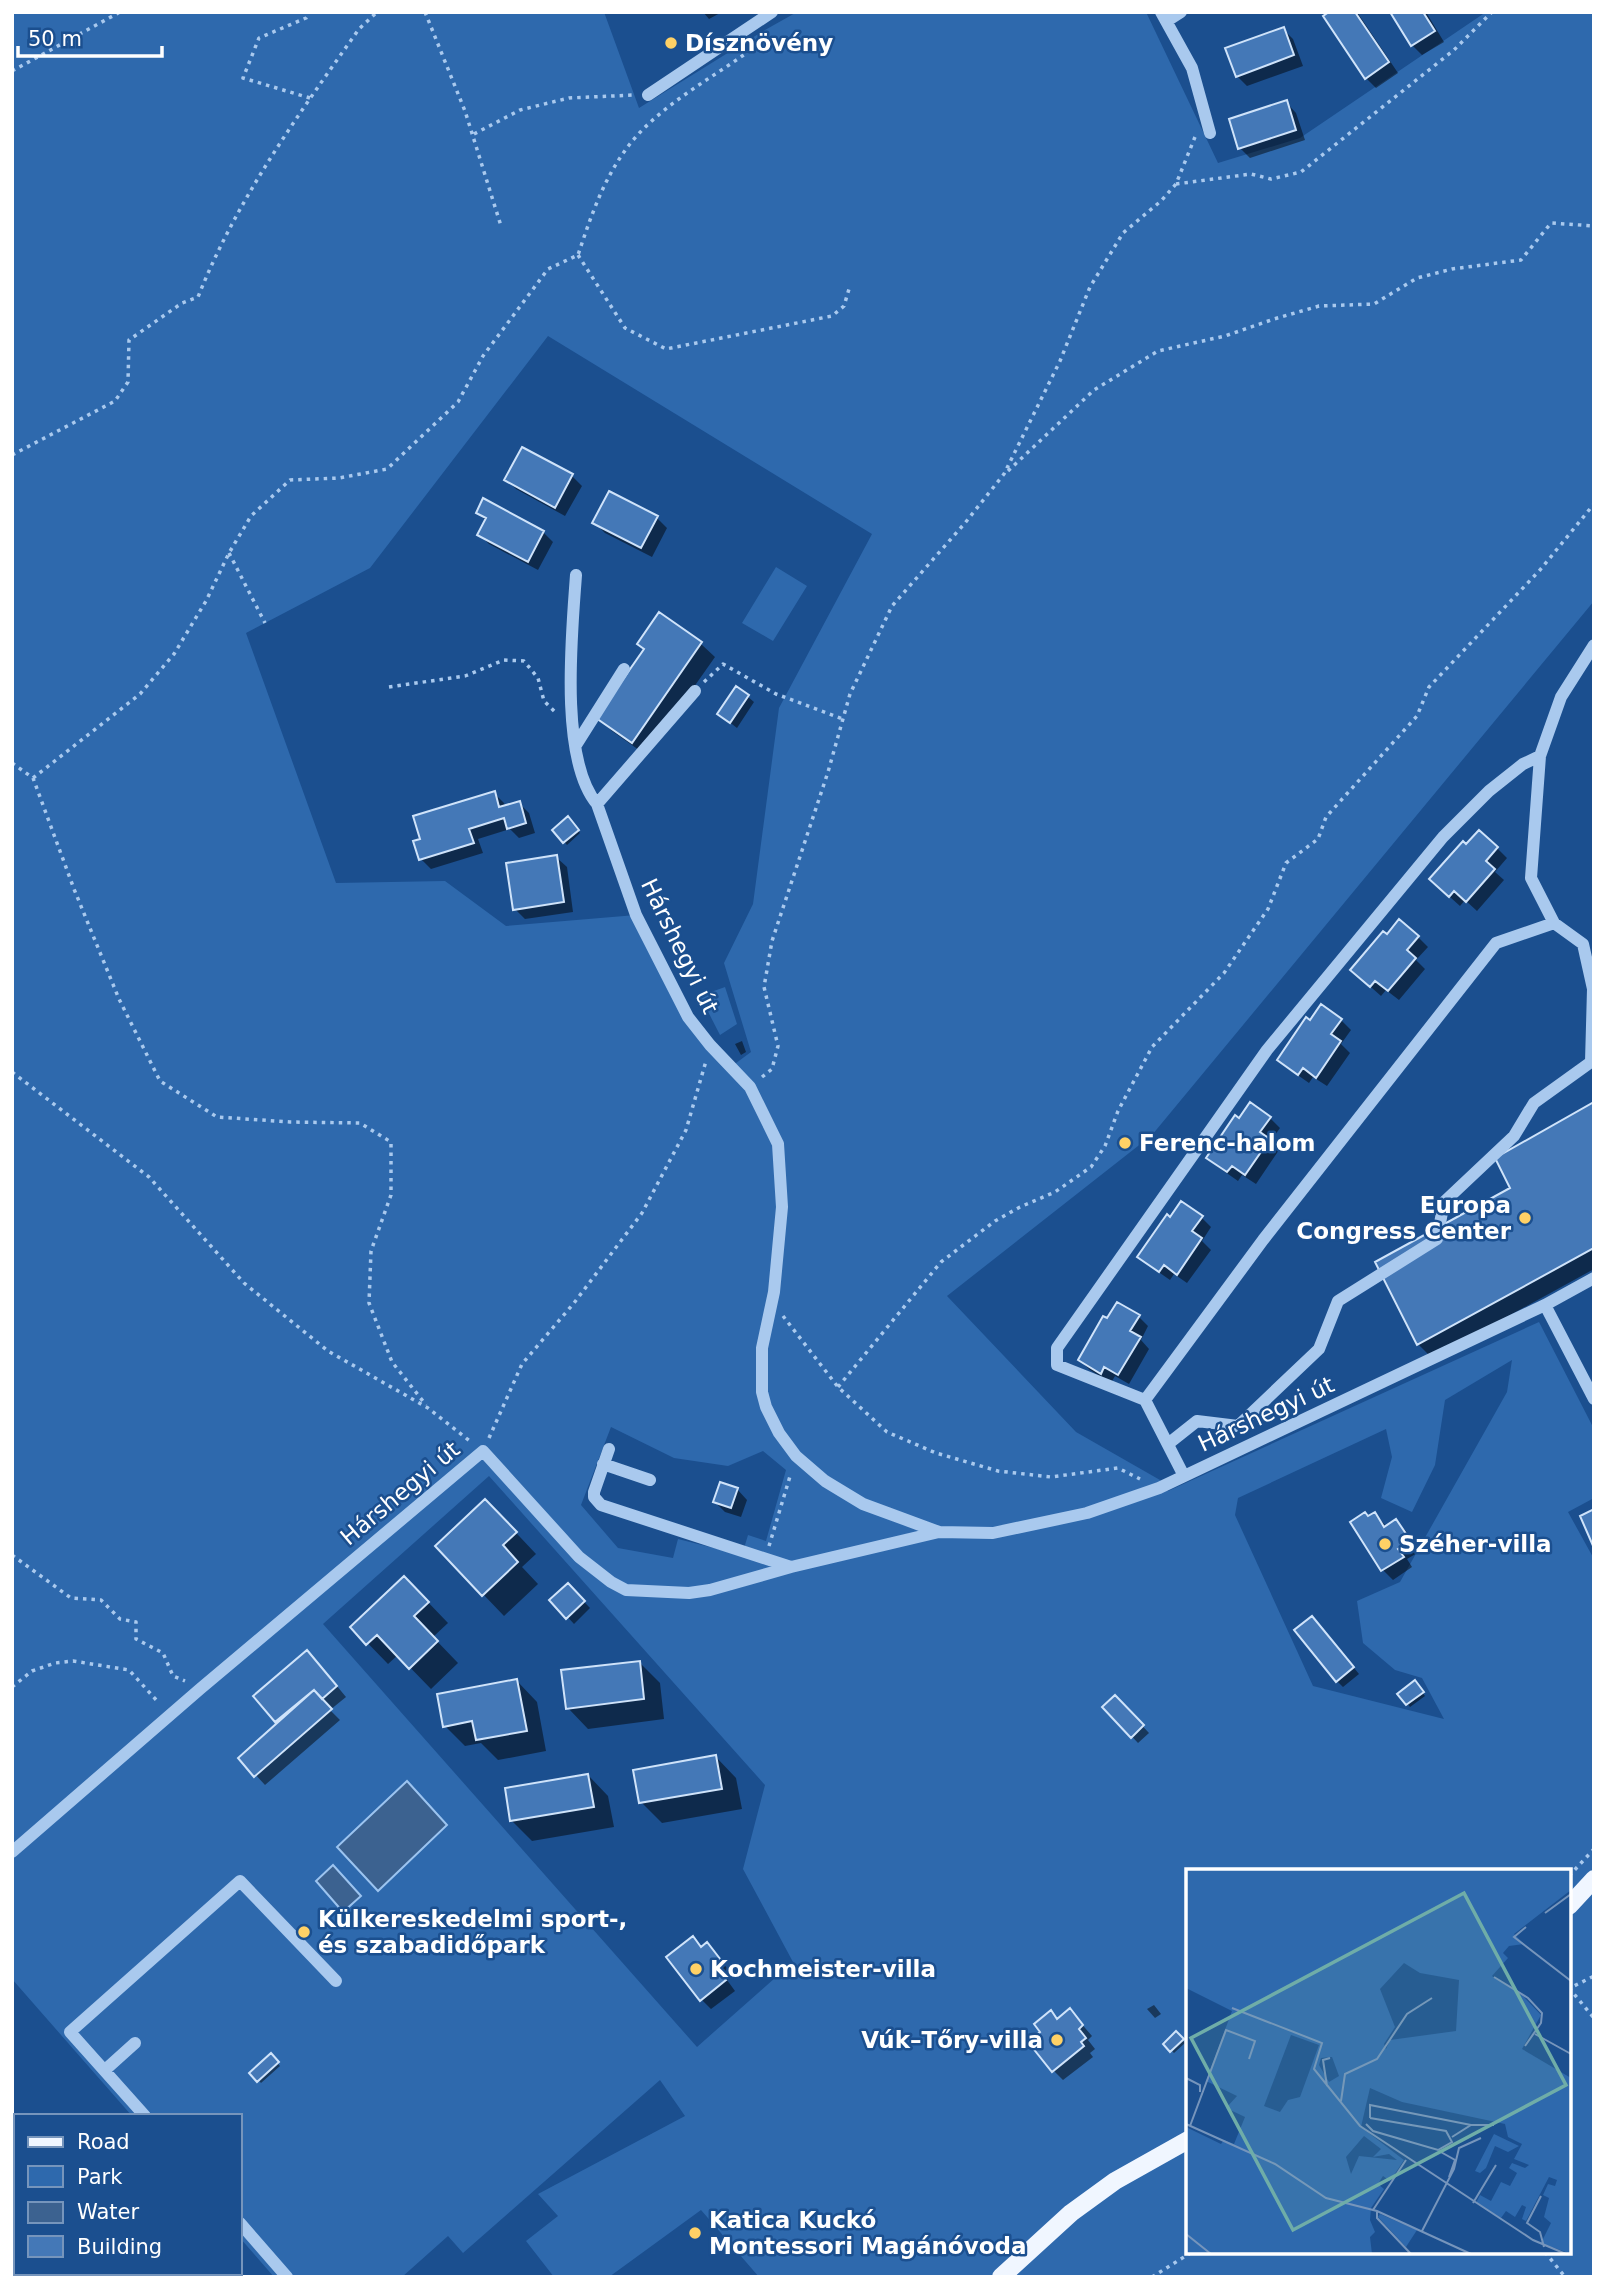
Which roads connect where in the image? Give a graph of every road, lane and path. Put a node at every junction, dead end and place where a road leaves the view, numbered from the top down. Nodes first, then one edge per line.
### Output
1 (120, 12) edge
2 (310, 12) edge
3 (377, 12) edge
4 (425, 12) edge
5 (772, 12) edge
6 (1181, 12) edge
7 (1492, 12) edge
8 (1164, 16) edge
9 (760, 19) junction
10 (14, 71) edge
11 (648, 95) joint
12 (310, 98) junction
13 (1195, 128) dead end
14 (1210, 133) dead end
15 (473, 135) junction
16 (1176, 184) junction
17 (501, 226) dead end
18 (1594, 226) edge
19 (578, 255) junction
20 (849, 289) dead end
21 (12, 455) edge
22 (1004, 474) junction
23 (1594, 504) edge
24 (229, 553) junction
25 (576, 575) dead end
26 (265, 623) dead end
27 (1594, 645) edge
28 (624, 669) dead end
29 (389, 687) dead end
30 (695, 691) joint
31 (843, 719) junction
32 (572, 720) junction
33 (576, 745) junction
34 (1540, 756) junction
35 (12, 762) edge
36 (33, 778) junction
37 (597, 804) junction
38 (1554, 923) junction
39 (710, 1045) junction
40 (1592, 1061) edge
41 (12, 1072) edge
42 (750, 1087) junction
43 (1594, 1278) edge
44 (774, 1292) junction
45 (1545, 1305) junction
46 (838, 1387) junction
47 (1594, 1399) edge
48 (1145, 1400) junction
49 (428, 1408) junction
50 (1168, 1444) junction
51 (609, 1449) dead end
52 (483, 1451) junction
53 (796, 1456) junction
54 (603, 1464) junction
55 (1184, 1476) junction
56 (650, 1480) dead end
57 (1159, 1488) junction
58 (939, 1532) junction
59 (12, 1555) edge
60 (765, 1558) junction
61 (791, 1567) junction
62 (12, 1687) edge
63 (200, 1689) junction
64 (170, 1715) junction
65 (1594, 1849) edge
66 (12, 1852) edge
67 (1571, 1874) edge
68 (1594, 1879) edge
69 (1571, 1904) edge
70 (1594, 1976) edge
71 (336, 1981) dead end
72 (1571, 1987) edge
73 (1571, 1988) edge
74 (1594, 2018) edge
75 (135, 2043) dead end
76 (105, 2070) junction
77 (143, 2114) edge
78 (1186, 2141) edge
79 (242, 2225) edge
80 (1189, 2254) edge
81 (1547, 2254) edge
82 (287, 2277) edge
83 (1000, 2277) edge
84 (1152, 2277) edge
85 (1565, 2277) edge

1 - 10 path
2 - 12 path
3 - 12 path
4 - 15 path
5 - 9 street
6 - 8 street
7 - 16 path
8 - 14 street
9 - 11 street
9 - 19 path
11 - 15 path
12 - 21 path
13 - 16 path
15 - 17 path
16 - 22 path
18 - 22 path
19 - 20 path
19 - 24 path
22 - 31 path
23 - 46 path
24 - 26 path
24 - 36 path
25 - 32 street, Hárshegyi út
27 - 34 street
28 - 33 street
29 - 32 path
30 - 31 path
30 - 37 street
31 - 42 path
32 - 33 street, Hárshegyi út
33 - 37 street, Hárshegyi út
34 - 38 street
34 - 48 street
35 - 36 path
36 - 49 path
37 - 39 street, Hárshegyi út
38 - 40 street
38 - 48 street
39 - 42 street, Hárshegyi út
39 - 52 path
40 - 50 street
41 - 49 path
42 - 44 street, Hárshegyi út
43 - 45 street, Hárshegyi út
44 - 46 path
44 - 53 street, Hárshegyi út
45 - 47 street
45 - 55 street, Hárshegyi út
46 - 57 path
48 - 50 street
49 - 52 path
50 - 55 street
51 - 54 street
52 - 61 street, Hárshegyi út
52 - 63 street, Hárshegyi út
53 - 58 street, Hárshegyi út
53 - 60 path
54 - 56 street
54 - 60 street
55 - 57 street, Hárshegyi út
57 - 58 street, Hárshegyi út
58 - 61 street, Hárshegyi út
59 - 63 path
60 - 61 street
62 - 64 path
63 - 64 street, Hárshegyi út
64 - 66 street, Hárshegyi út
65 - 67 path
68 - 69 main road
70 - 72 path
71 - 76 street
73 - 74 path
75 - 76 street
76 - 77 street
78 - 83 main road
79 - 82 street
80 - 84 path
81 - 85 path

